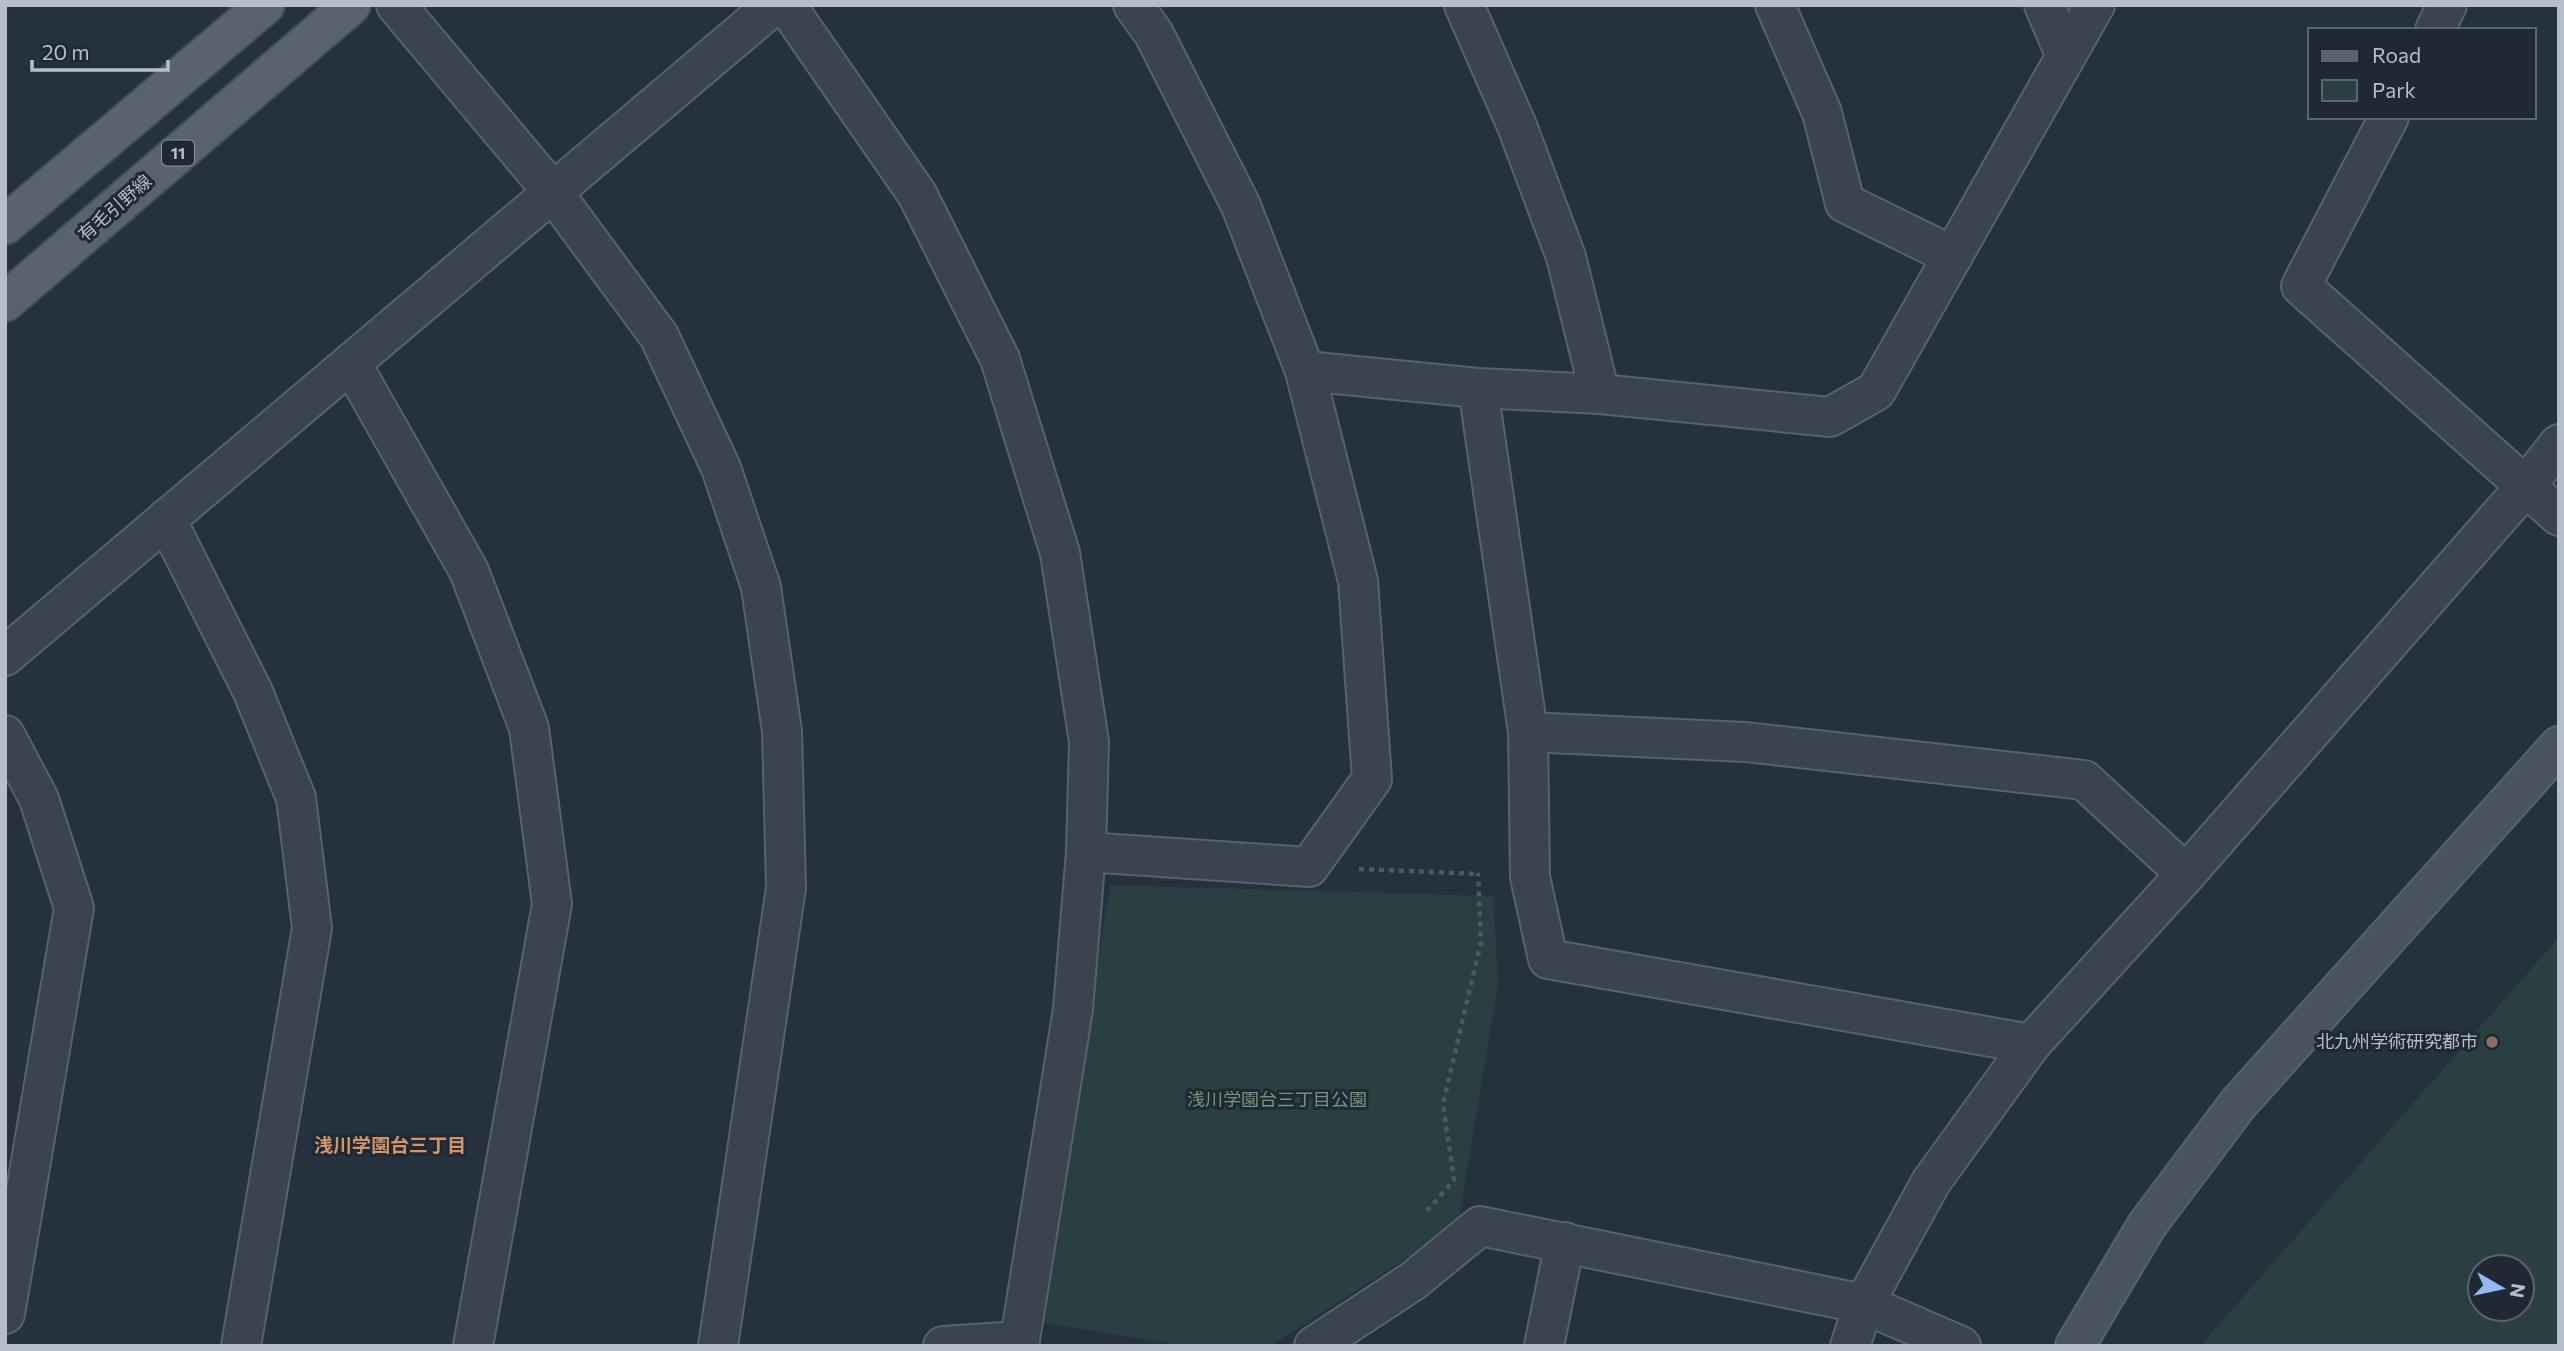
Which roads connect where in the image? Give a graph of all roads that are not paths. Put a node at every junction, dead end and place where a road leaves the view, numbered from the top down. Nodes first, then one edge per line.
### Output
1 (265, 5) edge
2 (351, 5) edge
3 (396, 5) edge
4 (774, 5) edge
5 (786, 5) edge
6 (1133, 5) edge
7 (1464, 5) edge
8 (1775, 5) edge
9 (2045, 5) edge
10 (2095, 5) edge
11 (2448, 5) edge
12 (2436, 28) edge
13 (2065, 54) junction
14 (2388, 119) edge
15 (552, 191) junction
16 (5, 225) edge
17 (1953, 256) junction
18 (5, 302) edge
19 (351, 363) junction
20 (1305, 370) junction
21 (1478, 388) junction
22 (1600, 394) junction
23 (2559, 444) edge
24 (2525, 487) junction
25 (2559, 516) edge
26 (166, 519) junction
27 (5, 656) edge
28 (1528, 732) junction
29 (5, 735) edge
30 (2559, 746) edge
31 (1086, 852) junction
32 (2186, 874) junction
33 (2031, 1044) junction
34 (1565, 1242) junction
35 (1864, 1304) junction
36 (5, 1314) edge
37 (1020, 1343) edge
38 (241, 1346) edge
39 (473, 1346) edge
40 (718, 1346) edge
41 (943, 1346) edge
42 (1314, 1346) edge
43 (1544, 1346) edge
44 (1850, 1346) edge
45 (1961, 1346) edge
46 (2075, 1346) edge

1 - 16 main road
2 - 18 main road, 有毛引野線 / 11
3 - 15 street
4 - 15 street
5 - 31 street
6 - 20 street
7 - 22 street
8 - 17 street
9 - 13 street
10 - 13 street
11 - 12 street
13 - 17 street
14 - 24 street
15 - 19 street
15 - 40 street
17 - 22 street
19 - 26 street
19 - 39 street
20 - 21 street
20 - 31 street
21 - 22 street
21 - 28 street
23 - 24 street
24 - 25 street
24 - 32 street
26 - 27 street
26 - 38 street
28 - 32 street
28 - 33 street
29 - 36 street
30 - 46 street
31 - 37 street
32 - 33 street
33 - 35 street
34 - 35 street
34 - 42 street
34 - 43 street
35 - 44 street
35 - 45 street
37 - 41 street

